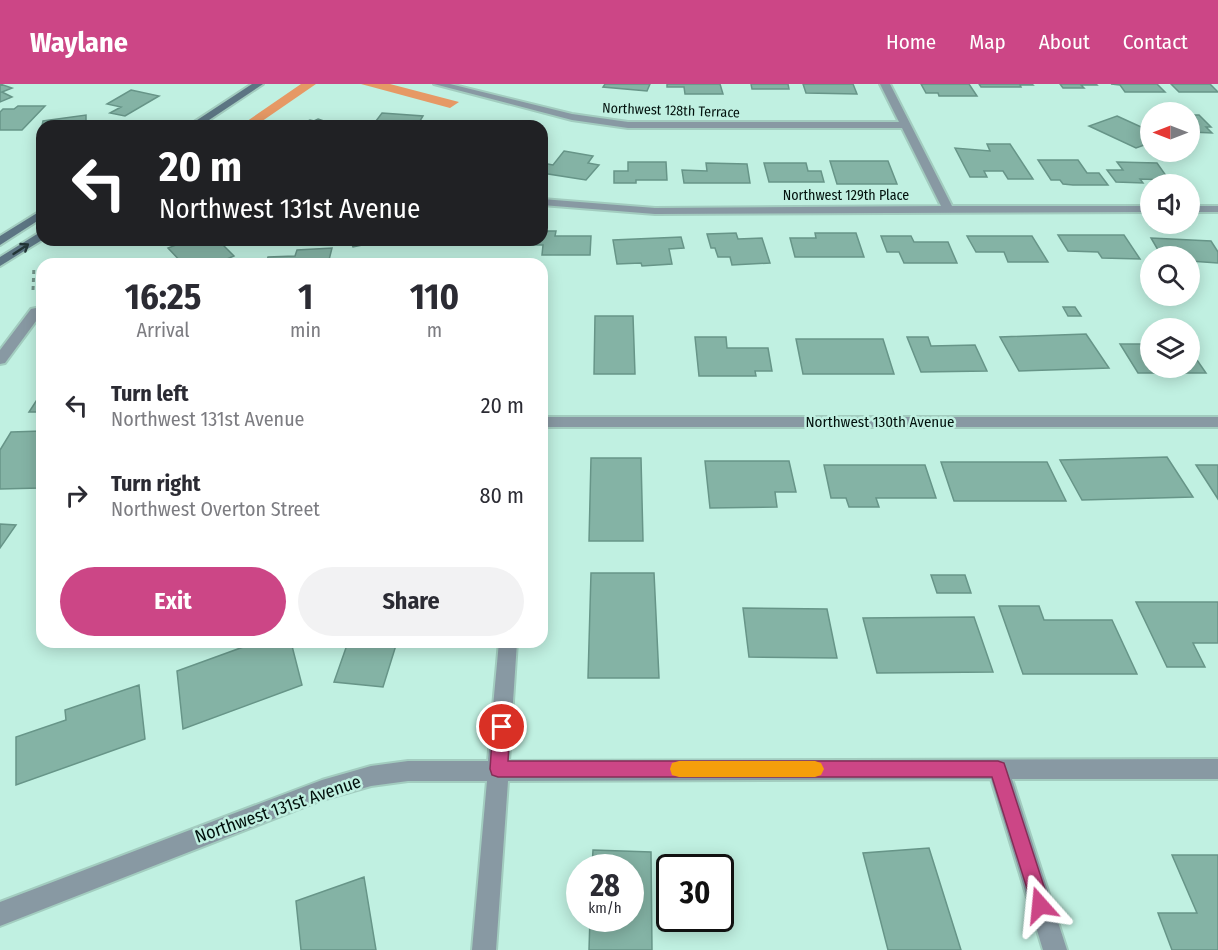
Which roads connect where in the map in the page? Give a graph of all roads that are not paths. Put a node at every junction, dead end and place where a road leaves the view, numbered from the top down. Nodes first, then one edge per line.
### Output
1 (258, 84) edge
2 (439, 84) edge
3 (885, 84) edge
4 (202, 120) edge
5 (906, 125) junction
6 (548, 202) edge
7 (948, 209) junction
8 (1140, 209) edge
9 (1200, 209) edge
10 (1218, 209) edge
11 (36, 217) edge
12 (36, 239) edge
13 (0, 241) edge
14 (0, 262) edge
15 (36, 312) road end
16 (0, 360) edge
17 (548, 422) edge
18 (1218, 422) edge
19 (508, 648) edge
20 (498, 769) junction
21 (998, 769) junction
22 (1218, 769) edge
23 (0, 914) edge
24 (484, 950) edge
25 (1055, 950) edge

1 - 4 main road
2 - 5 street, Northwest 128th Terrace
3 - 5 street
5 - 7 street
6 - 7 street, Northwest 129th Place
7 - 8 street, Northwest 129th Place
9 - 10 street
11 - 13 main road
14 -> 12 main road
15 - 16 street
17 - 18 street, Northwest 130th Avenue
19 - 20 street
20 - 21 street, Northwest 131st Avenue
20 - 23 street, Northwest 131st Avenue
20 - 24 street
21 - 22 street, Northwest 131st Avenue
21 - 25 street

